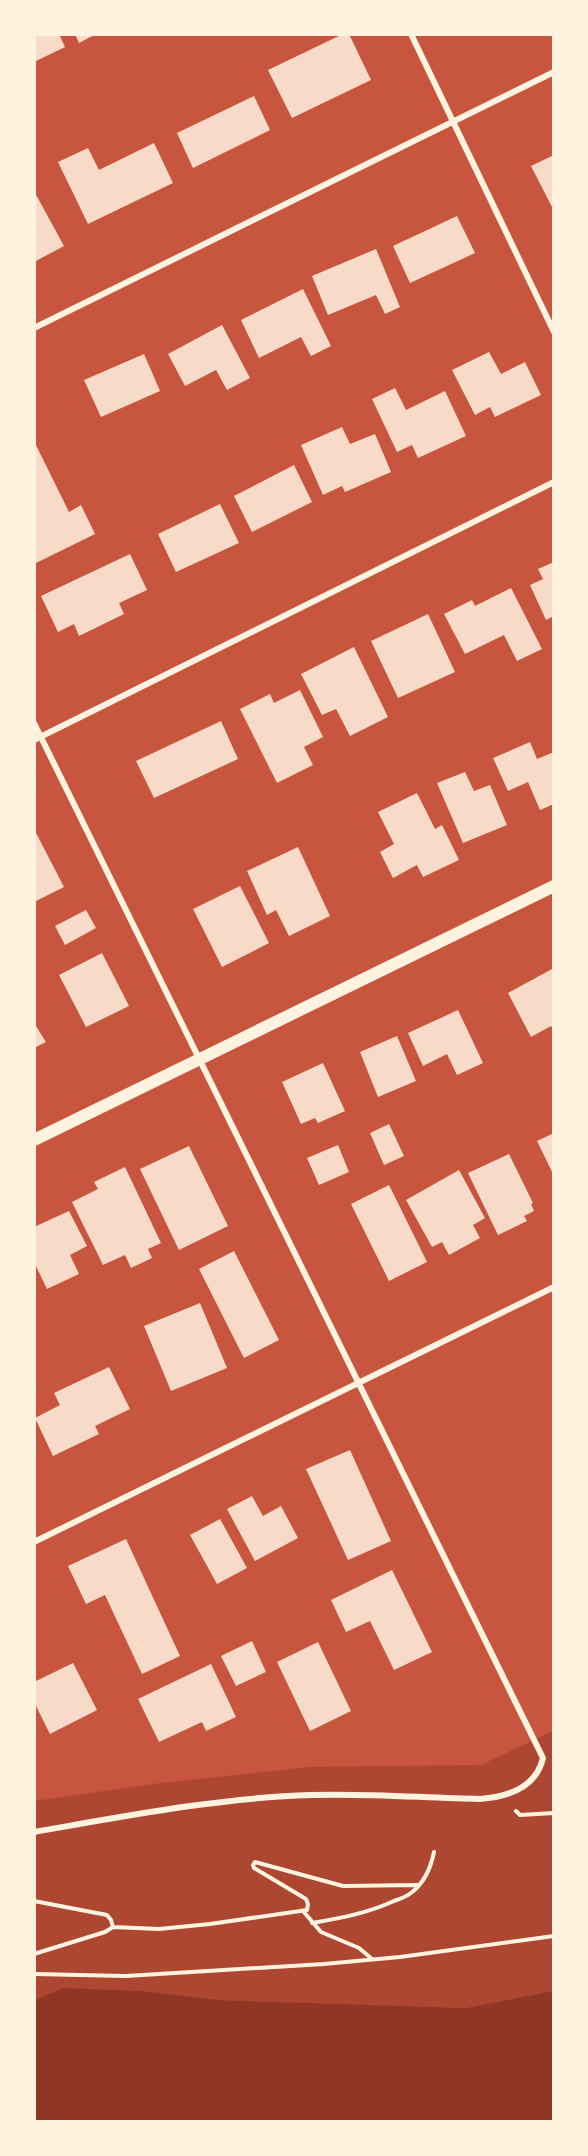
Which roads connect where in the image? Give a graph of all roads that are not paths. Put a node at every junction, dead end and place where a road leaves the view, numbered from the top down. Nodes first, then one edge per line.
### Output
1 (411, 34) edge
2 (554, 72) edge
3 (453, 122) junction
4 (34, 328) edge
5 (554, 332) edge
6 (554, 482) edge
7 (34, 723) edge
8 (38, 738) edge
9 (554, 886) edge
10 (199, 1059) junction
11 (34, 1140) edge
12 (554, 1287) edge
13 (358, 1383) junction
14 (34, 1542) edge
15 (34, 1832) edge

1 - 3 street
2 - 3 street
3 - 4 street
3 - 5 street
6 - 8 street
7 - 8 street
8 - 10 street
9 - 10 main road
10 - 11 main road
10 - 13 street
12 - 13 street
13 - 14 street
13 - 15 street

